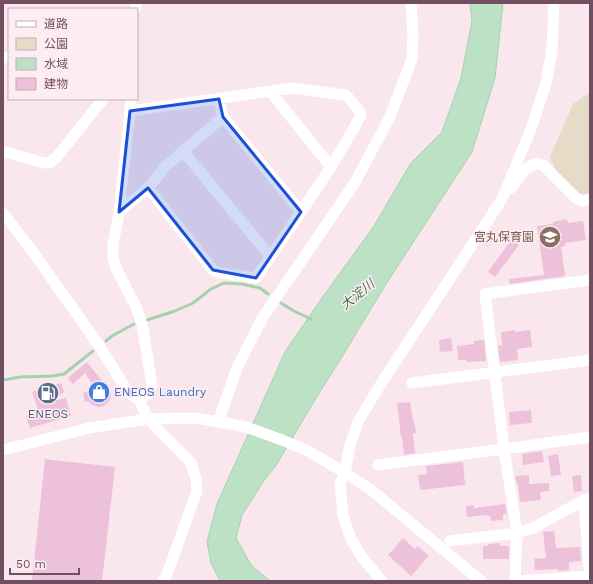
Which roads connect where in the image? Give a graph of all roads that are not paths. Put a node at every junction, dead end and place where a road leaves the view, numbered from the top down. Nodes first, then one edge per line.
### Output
1 (411, 3) edge
2 (554, 3) edge
3 (270, 91) junction
4 (219, 99) junction
5 (102, 100) edge
6 (130, 100) edge
7 (130, 112) junction
8 (223, 117) junction
9 (183, 151) junction
10 (3, 152) edge
11 (331, 167) junction
12 (148, 188) junction
13 (502, 199) junction
14 (590, 199) edge
15 (119, 212) junction
16 (301, 212) junction
17 (3, 213) edge
18 (270, 256) junction
19 (590, 280) edge
20 (590, 360) edge
21 (494, 372) junction
22 (412, 383) dead end
23 (139, 400) junction
24 (148, 419) junction
25 (222, 422) junction
26 (590, 437) edge
27 (504, 449) junction
28 (3, 450) edge
29 (378, 465) dead end
30 (342, 471) junction
31 (587, 499) edge
32 (517, 533) junction
33 (450, 541) dead end
34 (590, 576) edge
35 (166, 579) edge
36 (382, 581) edge
37 (481, 581) edge
38 (515, 581) edge
39 (520, 581) edge
40 (590, 581) edge

1 - 25 street
2 - 13 street
3 - 4 street
3 - 11 street
3 - 11 street
4 - 7 street
4 - 8 street
5 - 10 street
6 - 7 street
7 - 15 street
8 - 9 street
8 - 16 street
9 - 12 street
9 - 18 street
11 - 16 street
12 - 15 street
12 - 18 street
13 - 14 street
13 - 30 street
15 - 23 street
16 - 18 street
17 - 23 street
19 - 21 street
20 - 21 street
21 - 22 street
21 - 27 street
23 - 24 street
24 - 25 street
24 - 28 street
24 - 35 street
25 - 30 street
26 - 27 street
27 - 29 street
27 - 32 street
30 - 36 street
30 - 37 street
31 - 32 street
31 - 34 street
32 - 33 street
32 - 38 street
34 - 39 street
34 - 40 street

